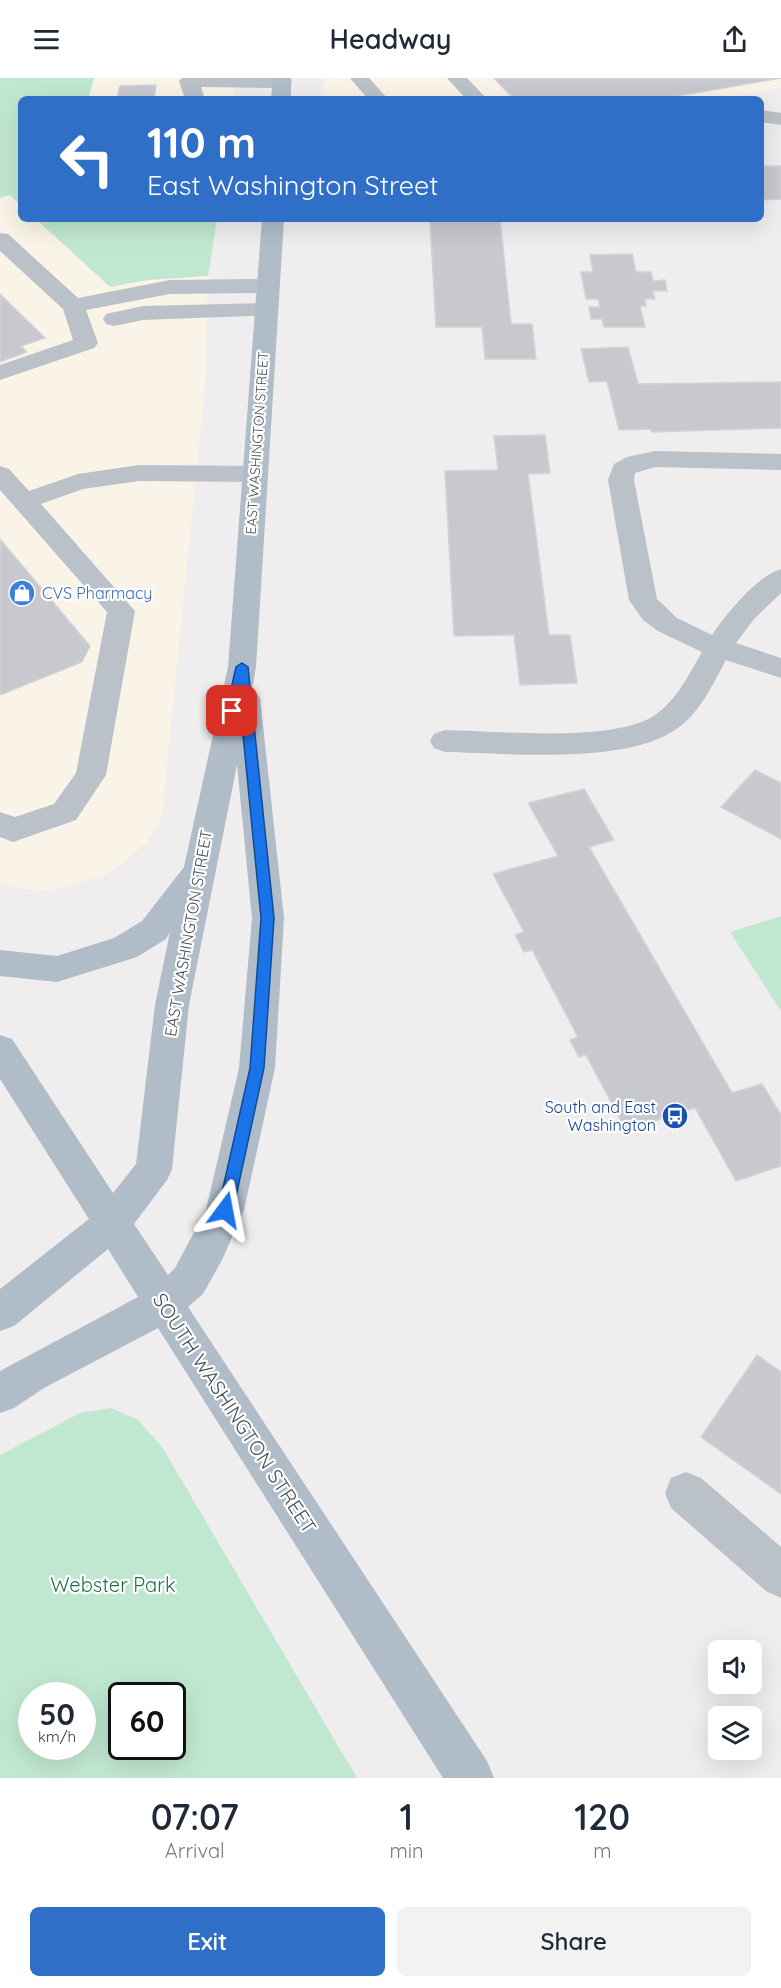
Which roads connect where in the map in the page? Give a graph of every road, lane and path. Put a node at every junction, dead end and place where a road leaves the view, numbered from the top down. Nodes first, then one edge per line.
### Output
1 (359, 78) edge
2 (456, 78) edge
3 (282, 86) edge
4 (194, 96) edge
5 (375, 96) edge
6 (474, 96) edge
7 (764, 117) edge
8 (781, 119) edge
9 (273, 222) edge
10 (0, 239) edge
11 (267, 298) junction
12 (77, 316) junction
13 (0, 373) edge
14 (781, 462) edge
15 (0, 474) edge
16 (255, 474) junction
17 (24, 501) junction
18 (781, 578) edge
19 (719, 646) junction
20 (242, 667) junction
21 (781, 668) edge
22 (445, 741) dead end
23 (0, 824) edge
24 (199, 868) junction
25 (0, 963) edge
26 (0, 1049) edge
27 (112, 1223) junction
28 (164, 1304) junction
29 (0, 1312) edge
30 (0, 1394) edge
31 (686, 1493) dead end
32 (781, 1576) edge
33 (470, 1778) edge

1 - 5 lane
2 - 6 lane
3 - 4 lane
7 - 8 lane
9 - 11 main road, EAST WASHINGTON STREET
10 - 12 lane
11 - 12 lane
11 - 16 main road, EAST WASHINGTON STREET
12 - 13 lane
14 - 19 lane
15 - 17 lane
16 - 17 lane
16 - 20 main road, EAST WASHINGTON STREET
17 - 23 lane
18 - 19 lane
19 - 21 lane
19 - 22 lane
20 - 24 main road, EAST WASHINGTON STREET
20 - 28 main road, EAST WASHINGTON STREET
24 - 25 main road
24 - 27 main road, EAST WASHINGTON STREET
26 - 27 main road, SOUTH WASHINGTON STREET
27 - 28 main road, SOUTH WASHINGTON STREET
27 - 29 main road, EAST WASHINGTON STREET
28 - 30 main road, EAST WASHINGTON STREET
28 - 33 main road, SOUTH WASHINGTON STREET
31 - 32 lane

